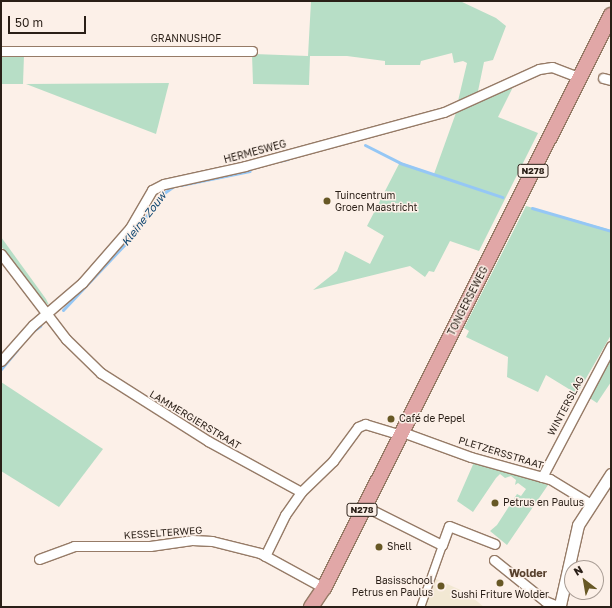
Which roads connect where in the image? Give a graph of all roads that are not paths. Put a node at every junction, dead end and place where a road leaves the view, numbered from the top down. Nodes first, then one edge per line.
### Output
1 (611, 15) edge
2 (1, 51) edge
3 (252, 51) dead end
4 (580, 78) junction
5 (1, 254) edge
6 (47, 314) junction
7 (611, 346) edge
8 (1, 361) edge
9 (400, 433) junction
10 (611, 474) edge
11 (542, 477) junction
12 (608, 486) edge
13 (301, 492) junction
14 (591, 504) junction
15 (364, 506) junction
16 (495, 544) dead end
17 (442, 545) junction
18 (265, 556) junction
19 (38, 559) dead end
20 (494, 560) dead end
21 (324, 588) junction
22 (560, 606) edge
23 (311, 607) edge
24 (320, 607) edge
25 (420, 607) edge

1 - 4 main road, TONGERSEWEG / N278
2 - 3 street, GRANNUSHOF
4 - 6 street, HERMESWEG
4 - 9 main road, TONGERSEWEG / N278
5 - 6 street, LAMMERGIERSTRAAT
6 - 8 street, HERMESWEG
6 - 13 street, LAMMERGIERSTRAAT
7 - 11 street, WINTERSLAG
9 - 11 street, PLETZERSSTRAAT
9 - 13 street
9 - 15 main road, TONGERSEWEG / N278
10 - 12 street
11 - 14 street, PLETZERSSTRAAT
12 - 14 street
13 - 18 street
14 - 22 street
15 - 17 street
15 - 21 main road, TONGERSEWEG / N278
16 - 17 street
17 - 25 street
18 - 19 street, KESSELTERWEG
18 - 21 street, KESSELTERWEG
20 - 22 street
21 - 23 main road, TONGERSEWEG / N278
21 - 24 main road, TONGERSEWEG / N278

